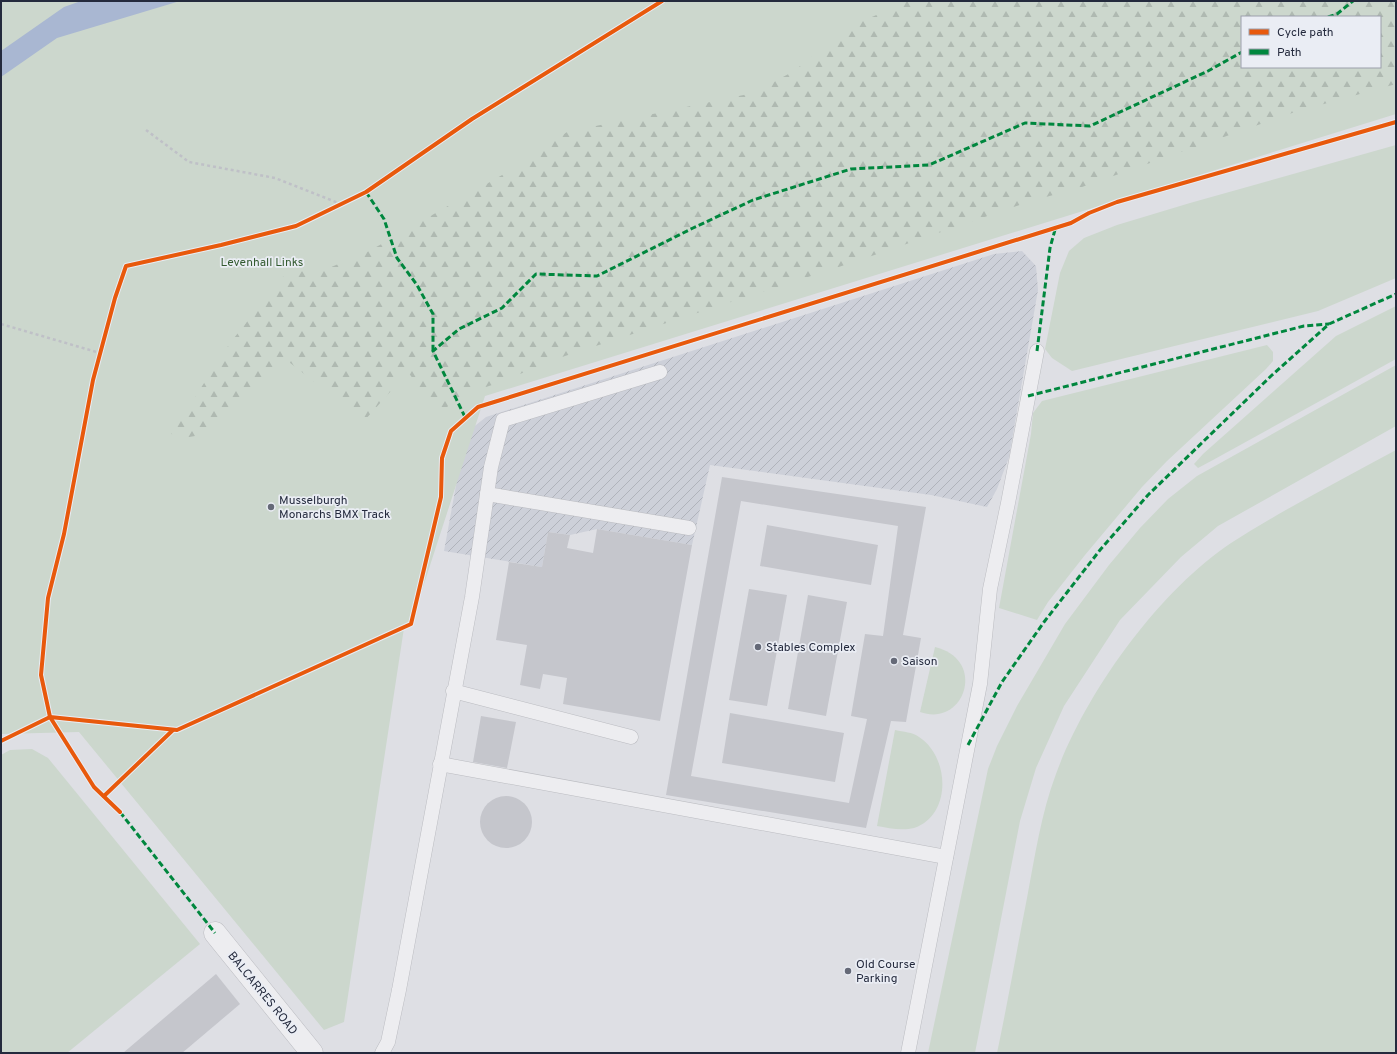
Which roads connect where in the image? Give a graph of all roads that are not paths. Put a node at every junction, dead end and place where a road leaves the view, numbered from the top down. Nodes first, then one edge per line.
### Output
1 (1037, 351) dead end
2 (660, 372) dead end
3 (487, 494) junction
4 (689, 528) dead end
5 (453, 691) junction
6 (631, 737) dead end
7 (440, 764) junction
8 (946, 858) junction
9 (215, 933) dead end
10 (312, 1053) edge
11 (382, 1053) edge
12 (908, 1053) edge

1 - 8 lane
2 - 3 lane
3 - 4 lane
3 - 5 lane
5 - 6 lane
5 - 7 lane
7 - 8 lane
7 - 11 lane
8 - 12 lane
9 - 10 street, BALCARRES ROAD

